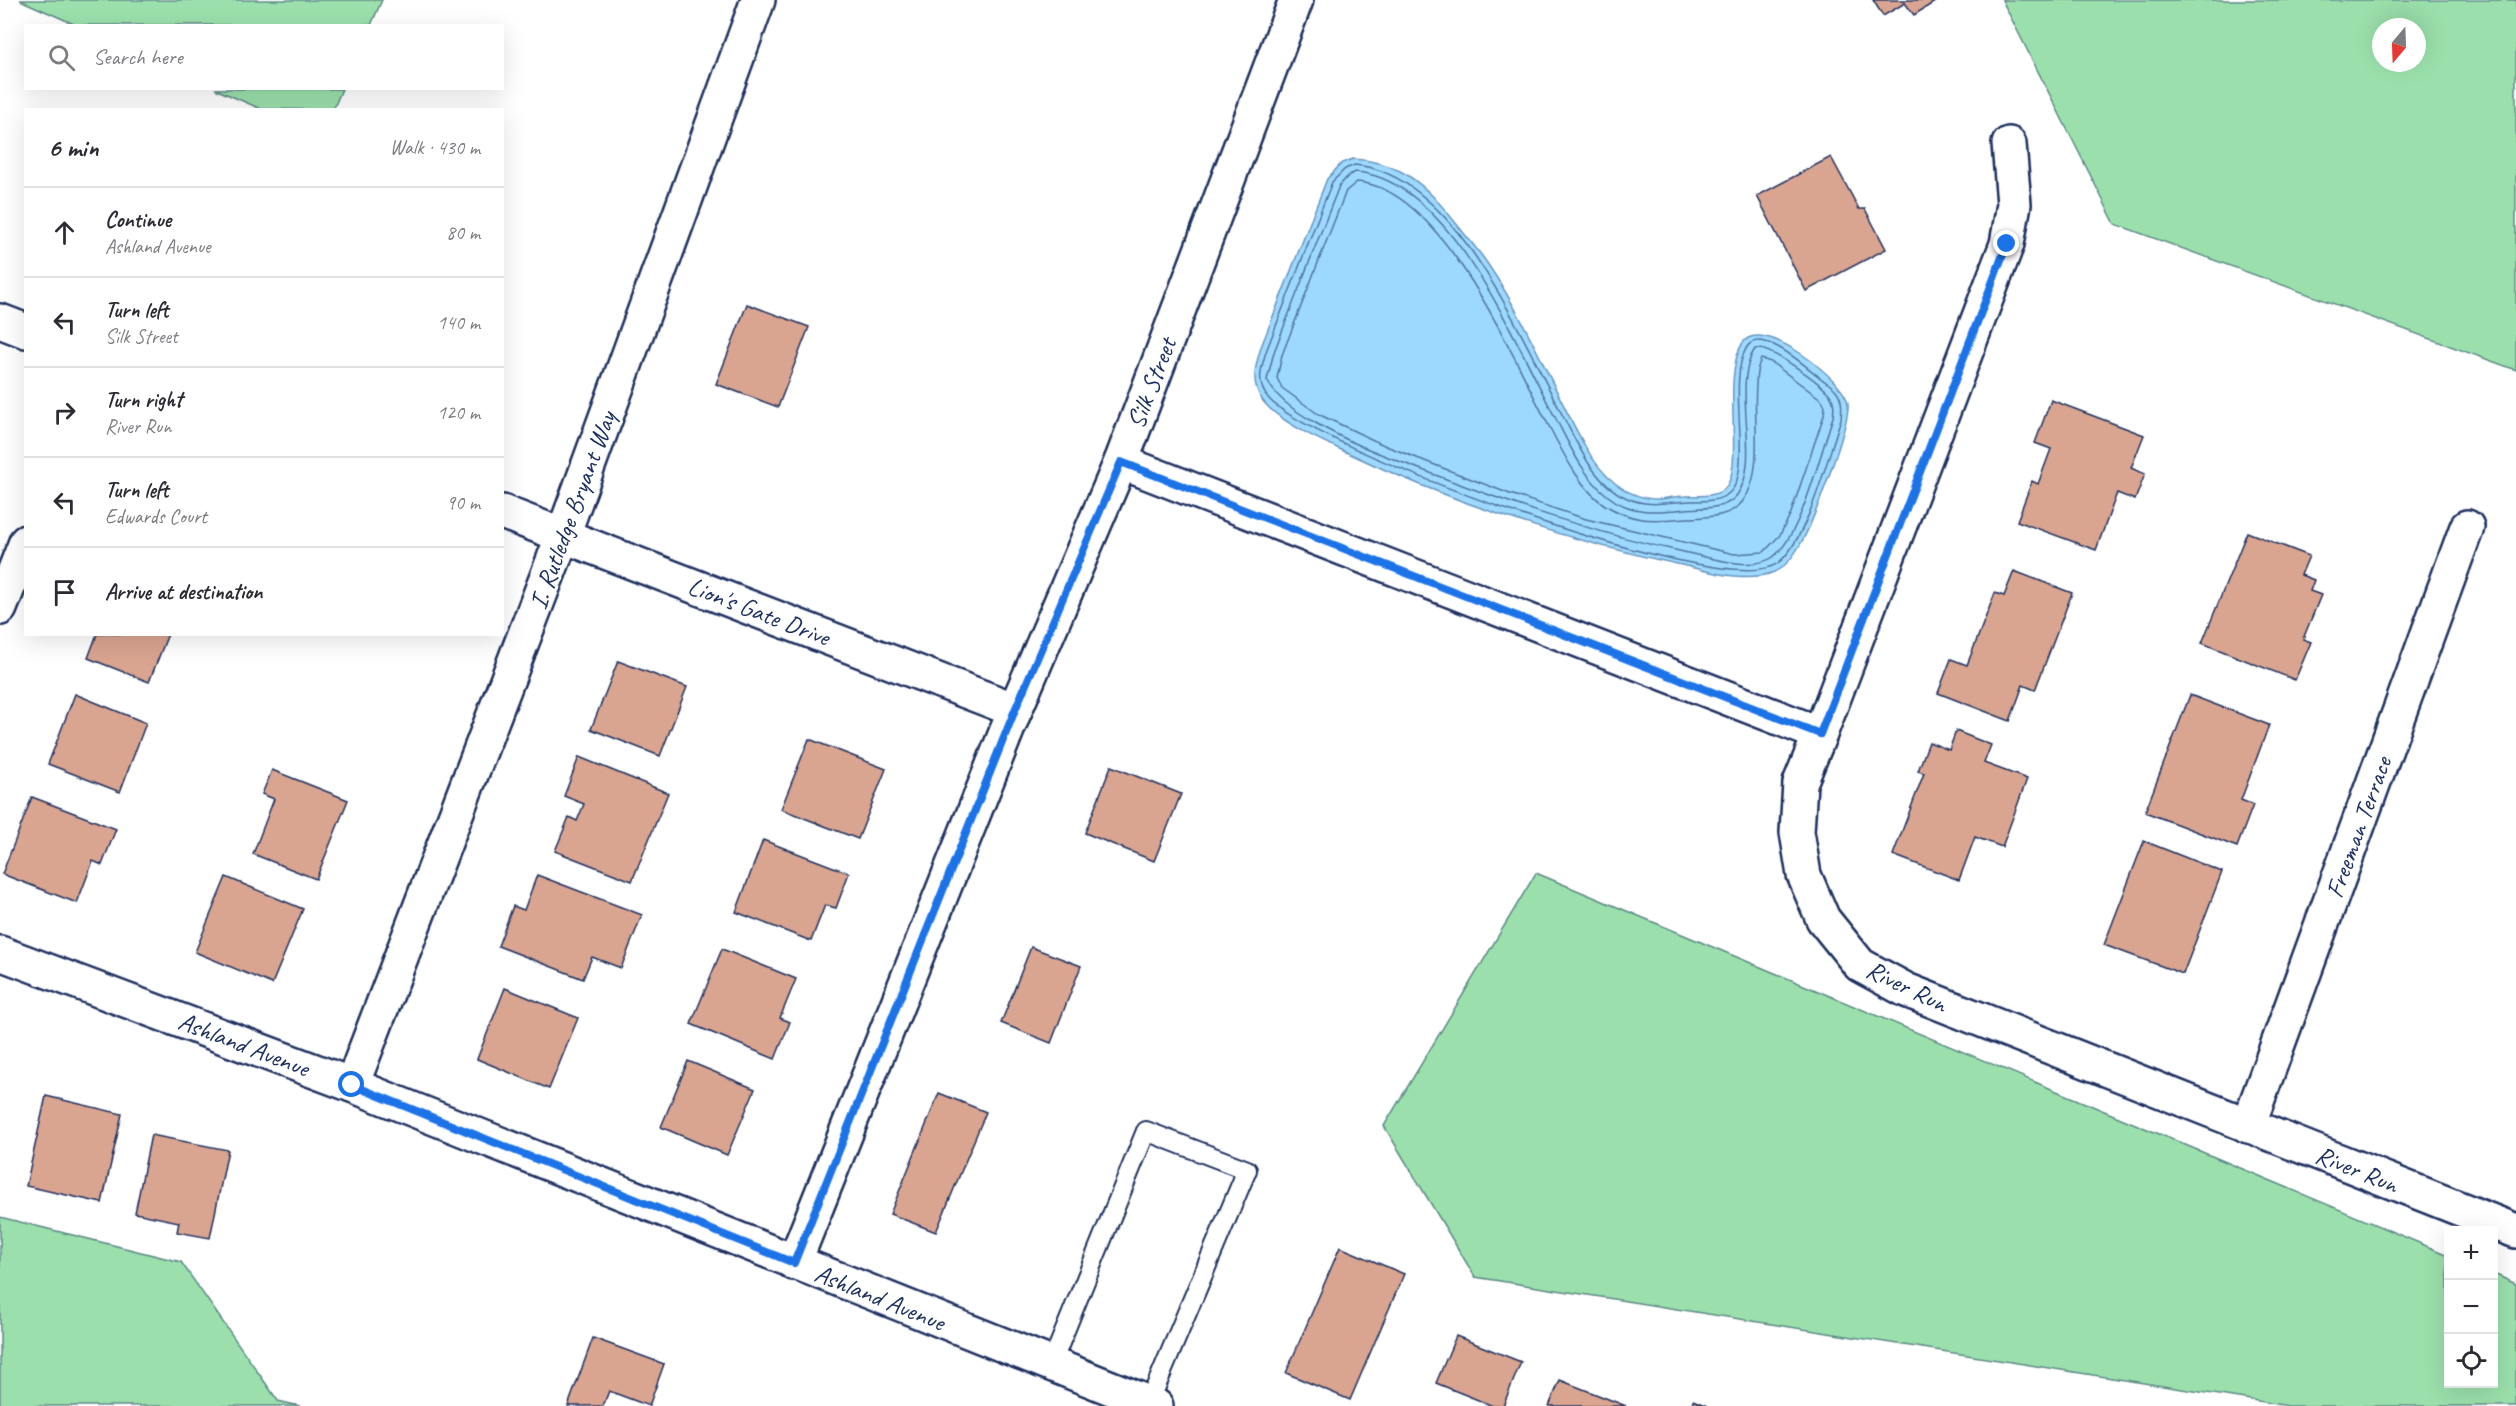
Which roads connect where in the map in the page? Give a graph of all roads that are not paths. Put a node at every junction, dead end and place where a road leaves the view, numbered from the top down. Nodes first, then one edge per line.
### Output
1 (759, 0) edge
2 (1296, 0) edge
3 (2009, 144) dead end
4 (0, 321) edge
5 (24, 330) edge
6 (1121, 462) junction
7 (504, 513) edge
8 (2467, 527) dead end
9 (563, 535) junction
10 (24, 547) edge
11 (0, 608) edge
12 (1015, 710) junction
13 (1820, 734) junction
14 (0, 953) edge
15 (352, 1085) junction
16 (2248, 1126) junction
17 (2516, 1231) edge
18 (794, 1263) junction
19 (1051, 1365) junction
20 (1152, 1405) edge

1 - 9 street, I. Rutledge Bryant Way
2 - 6 street, Silk Street
3 - 13 street, River Run
4 - 5 street
6 - 12 street, Silk Street
6 - 13 street
7 - 9 street, Lion's Gate Drive
8 - 16 street, Freeman Terrace
9 - 12 street, Lion's Gate Drive
9 - 15 street, I. Rutledge Bryant Way
10 - 11 street
12 - 18 street, Silk Street
13 - 16 street, River Run
14 - 15 street, Ashland Avenue
15 - 18 street, Ashland Avenue
16 - 17 street, River Run
18 - 19 street, Ashland Avenue
19 - 20 street, Ashland Avenue
19 - 20 lane

